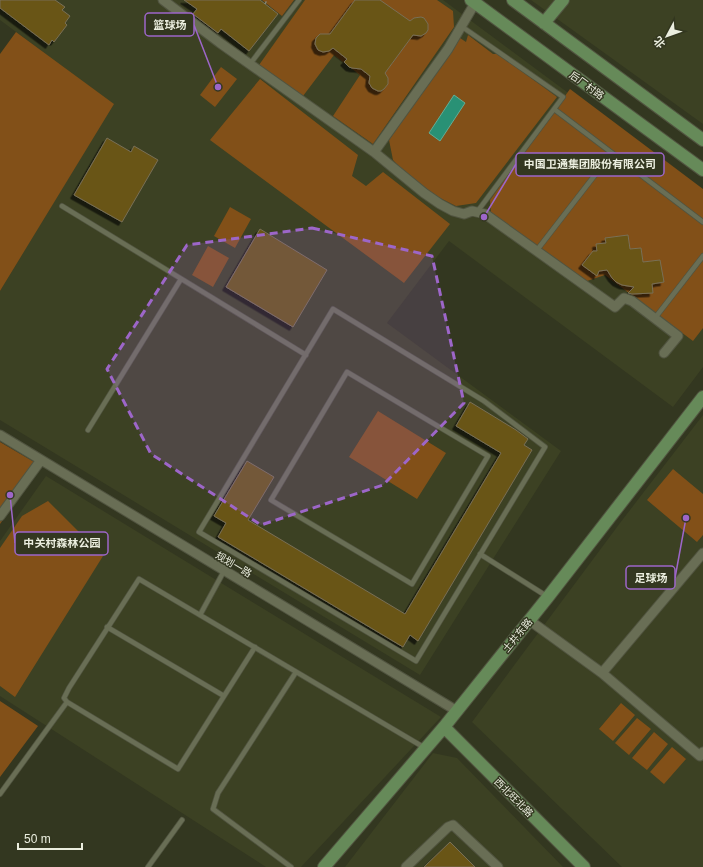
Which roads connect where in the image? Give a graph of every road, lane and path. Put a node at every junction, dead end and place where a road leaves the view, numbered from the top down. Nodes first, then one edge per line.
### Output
1 (162, 0) edge
2 (267, 0) edge
3 (299, 0) edge
4 (513, 0) edge
5 (563, 0) edge
6 (473, 2) edge
7 (265, 4) dead end
8 (544, 23) junction
9 (461, 26) junction
10 (250, 64) junction
11 (554, 109) junction
12 (703, 140) edge
13 (374, 152) junction
14 (612, 153) junction
15 (703, 170) edge
16 (62, 206) dead end
17 (477, 212) junction
18 (703, 222) edge
19 (537, 250) junction
20 (703, 256) edge
21 (181, 279) junction
22 (655, 318) junction
23 (664, 353) dead end
24 (306, 355) junction
25 (703, 397) edge
26 (88, 430) dead end
27 (0, 435) edge
28 (41, 460) junction
29 (0, 516) edge
30 (703, 553) edge
31 (480, 554) junction
32 (224, 571) junction
33 (412, 584) joint
34 (548, 597) junction
35 (200, 615) junction
36 (529, 620) junction
37 (107, 627) junction
38 (255, 647) junction
39 (296, 672) junction
40 (602, 673) junction
41 (224, 696) junction
42 (67, 702) junction
43 (457, 712) junction
44 (444, 727) junction
45 (426, 748) junction
46 (703, 752) edge
47 (0, 794) edge
48 (182, 820) dead end
49 (148, 867) edge
50 (292, 867) edge
51 (324, 867) edge
52 (406, 867) edge
53 (498, 867) edge
54 (584, 867) edge

1 - 10 street
2 - 7 path
3 - 10 lane
4 - 8 street
5 - 8 street
6 - 9 street
6 - 15 street, 后厂村路
8 - 12 street
9 - 11 lane
9 - 13 street
10 - 13 street
11 - 14 lane
11 - 17 lane
13 - 17 street
14 - 18 lane
14 - 19 lane
16 - 21 lane
17 - 19 street
19 - 22 street
20 - 22 lane
21 - 24 lane
21 - 26 lane
22 - 23 street
24 - 31 lane
24 - 31 lane
25 - 34 street, 土井东路
27 - 28 street, 规划一路
28 - 29 street
28 - 32 street, 规划一路
30 - 40 street
31 - 34 lane
32 - 35 lane
32 - 43 street, 规划一路
33 - 33 lane
34 - 36 street, 土井东路
35 - 37 lane
35 - 38 lane
36 - 40 street
36 - 43 street, 土井东路
37 - 41 lane
37 - 42 lane
38 - 39 lane
38 - 41 lane
39 - 45 lane
39 - 50 lane
40 - 46 street
41 - 42 lane
42 - 47 lane
43 - 44 street, 土井东路
44 - 45 street, 土井东路
44 - 54 street, 西北旺北路
45 - 51 street, 土井东路
48 - 49 lane
52 - 53 street

